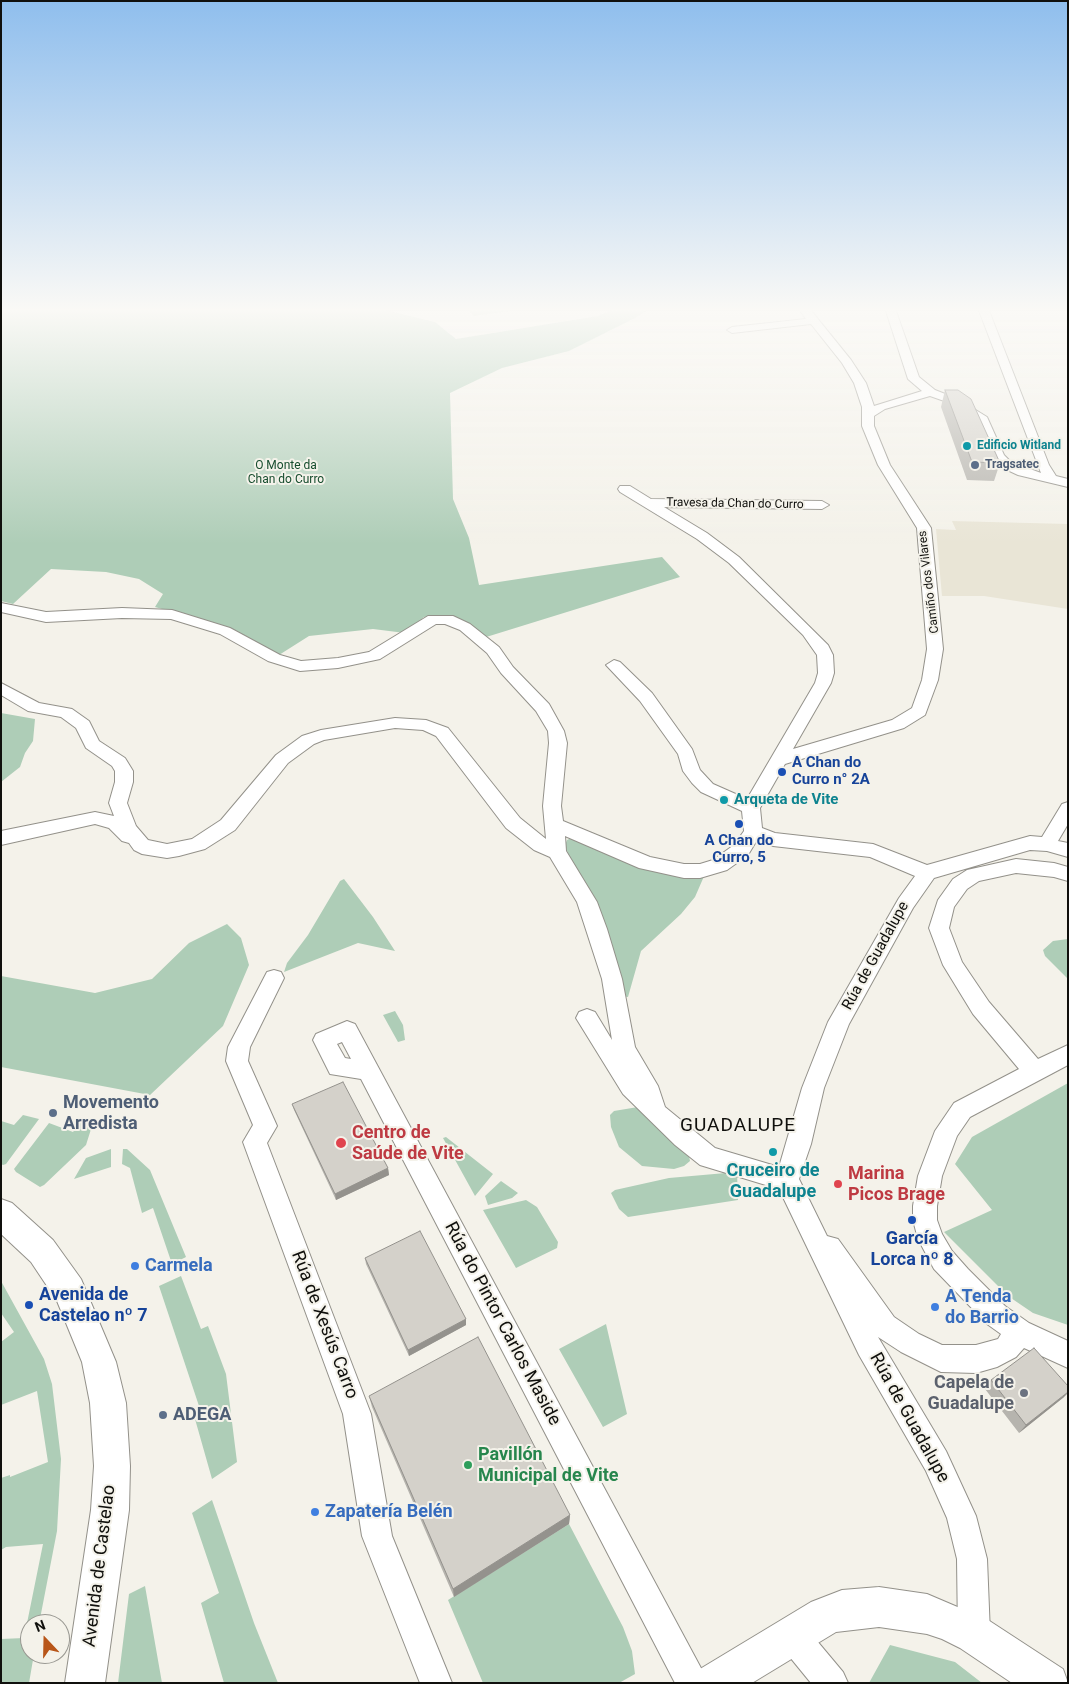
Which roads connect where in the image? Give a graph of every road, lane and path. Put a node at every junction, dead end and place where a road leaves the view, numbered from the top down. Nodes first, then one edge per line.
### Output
1 (862, 387) edge
2 (924, 387) edge
3 (1013, 387) edge
4 (931, 392) junction
5 (872, 409) junction
6 (1052, 480) junction
7 (1068, 483) edge
8 (625, 489) dead end
9 (647, 503) junction
10 (822, 505) dead end
11 (1, 607) edge
12 (614, 665) dead end
13 (1, 688) edge
14 (781, 759) junction
15 (751, 808) junction
16 (1068, 808) edge
17 (555, 825) junction
18 (753, 832) junction
19 (133, 835) junction
20 (1, 838) edge
21 (1047, 844) junction
22 (1068, 850) edge
23 (557, 852) junction
24 (927, 873) junction
25 (1068, 874) edge
26 (274, 978) dead end
27 (587, 1018) dead end
28 (1068, 1054) edge
29 (368, 1070) dead end
30 (1035, 1070) junction
31 (655, 1112) junction
32 (788, 1179) junction
33 (1, 1213) edge
34 (802, 1213) junction
35 (1020, 1332) junction
36 (1068, 1355) edge
37 (791, 1634) junction
38 (974, 1634) junction
39 (85, 1683) edge
40 (436, 1683) edge
41 (693, 1683) edge
42 (714, 1683) edge
43 (832, 1683) edge
44 (1049, 1683) edge

1 - 5 street, Camiño dos Vilares
2 - 4 street
3 - 6 street
4 - 5 street
4 - 6 street
5 - 14 street, Camiño dos Vilares
6 - 7 street
8 - 9 street
9 - 10 street, Travesa da Chan do Curro
9 - 14 street
11 - 17 street
12 - 15 street
13 - 19 street
14 - 15 street
15 - 18 street
16 - 21 street
17 - 18 street
17 - 23 street
18 - 24 street
19 - 20 street
19 - 23 street
21 - 22 street
21 - 24 street
23 - 31 street
24 - 32 street, Rúa de Guadalupe
25 - 30 street
26 - 40 street, Rúa de Xesús Carro
27 - 31 street
28 - 30 street
29 - 41 street, Rúa do Pintor Carlos Maside
30 - 35 street
31 - 32 street
32 - 34 street, Rúa de Guadalupe
33 - 39 street, Avenida de Castelao
34 - 35 street, Rúa de Guadalupe
34 - 38 street, Rúa de Guadalupe
35 - 36 street
37 - 38 street
37 - 42 street
37 - 43 street
38 - 44 street

